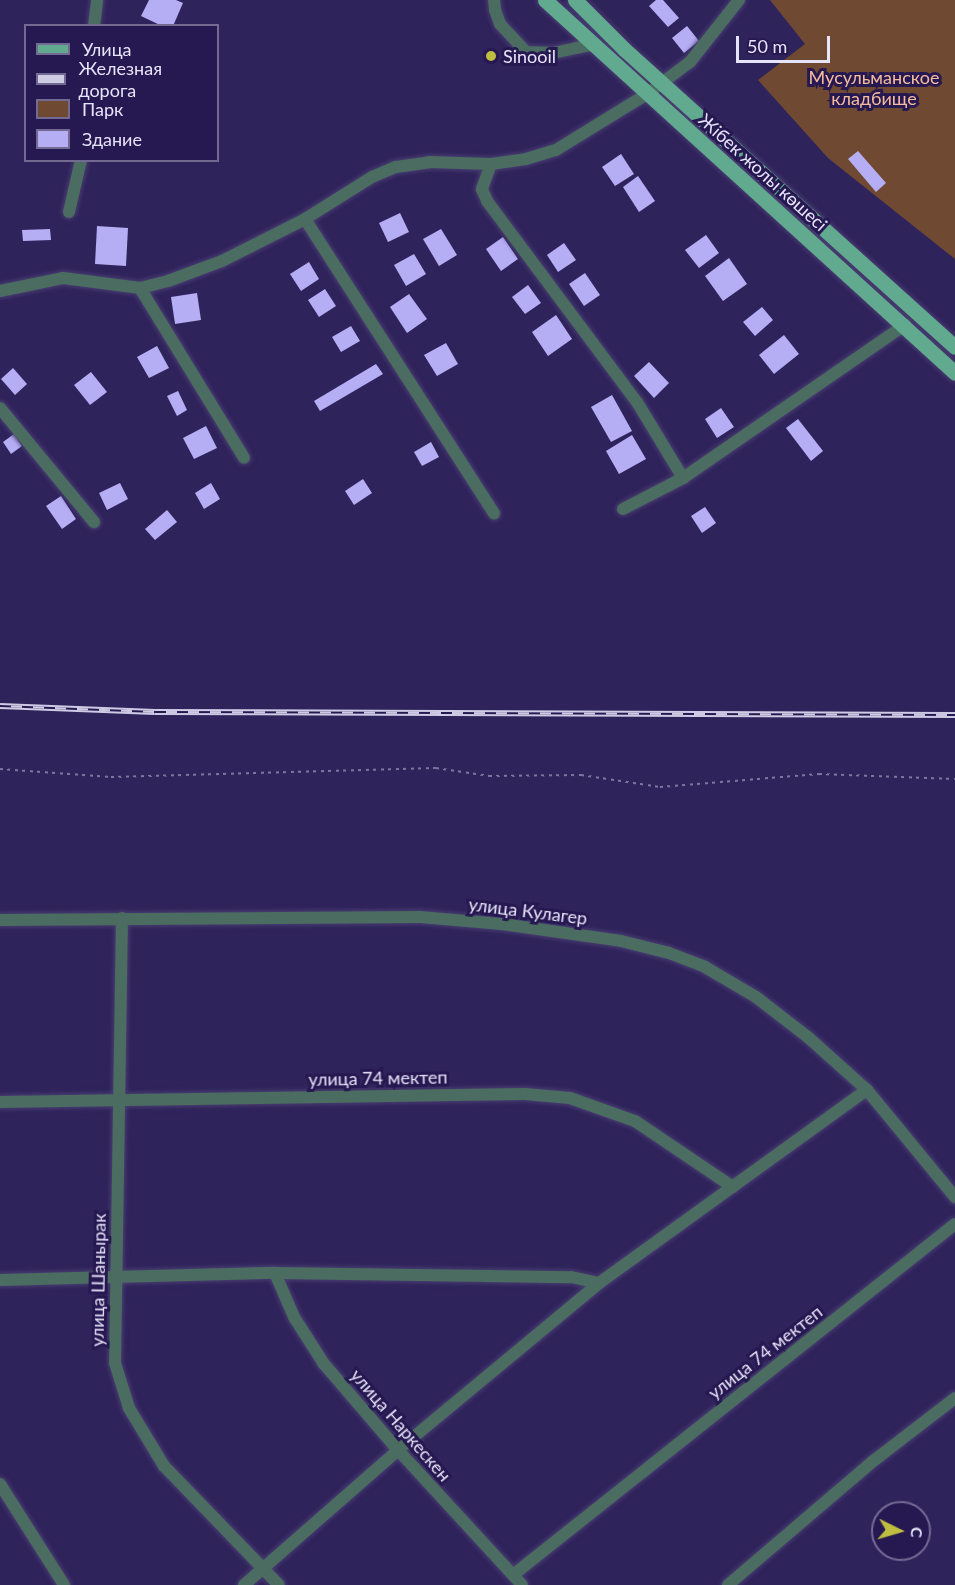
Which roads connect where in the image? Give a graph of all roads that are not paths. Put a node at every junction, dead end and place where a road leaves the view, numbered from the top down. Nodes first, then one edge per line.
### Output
1 (97, 0) edge
2 (494, 0) edge
3 (545, 0) edge
4 (575, 0) edge
5 (739, 0) edge
6 (94, 24) edge
7 (592, 45) junction
8 (662, 82) junction
9 (647, 94) junction
10 (81, 162) edge
11 (491, 164) junction
12 (69, 212) dead end
13 (304, 219) junction
14 (140, 288) junction
15 (0, 291) edge
16 (905, 326) junction
17 (955, 347) edge
18 (955, 373) edge
19 (0, 408) edge
20 (244, 458) dead end
21 (683, 478) junction
22 (622, 509) dead end
23 (494, 513) dead end
24 (94, 522) dead end
25 (122, 918) junction
26 (0, 920) edge
27 (867, 1090) junction
28 (120, 1101) junction
29 (0, 1102) edge
30 (733, 1187) junction
31 (955, 1197) edge
32 (955, 1224) edge
33 (275, 1273) junction
34 (115, 1278) junction
35 (0, 1280) edge
36 (599, 1283) junction
37 (955, 1398) edge
38 (398, 1450) junction
39 (0, 1484) edge
40 (263, 1568) junction
41 (513, 1575) junction
42 (64, 1585) edge
43 (244, 1585) edge
44 (279, 1585) edge
45 (522, 1585) edge
46 (728, 1585) edge

1 - 6 street
2 - 7 street
3 - 7 main road, Жібек жолы көшесі
4 - 8 main road, Жібек жолы көшесі
5 - 8 street
7 - 9 main road, Жібек жолы көшесі
8 - 9 street
8 - 17 main road, Жібек жолы көшесі
9 - 11 street
9 - 16 main road, Жібек жолы көшесі
10 - 12 street
11 - 13 street
11 - 21 street
13 - 14 street
13 - 23 street
14 - 15 street
14 - 20 street
16 - 18 main road, Жібек жолы көшесі
16 - 21 street
19 - 24 street
21 - 22 street
25 - 26 street, улица Кулагер
25 - 27 street, улица Кулагер
25 - 28 street, улица Шанырак
27 - 30 street
27 - 31 street, улица Кулагер
28 - 29 street, улица 74 мектеп
28 - 30 street, улица 74 мектеп
28 - 34 street, улица Шанырак
30 - 36 street
32 - 41 street, улица 74 мектеп
33 - 34 street
33 - 36 street
33 - 38 street, улица Наркескен
34 - 35 street
34 - 40 street, улица Шанырак
36 - 38 street
37 - 46 street
38 - 40 street
38 - 41 street, улица Наркескен
39 - 42 street
40 - 43 street
40 - 44 street, улица Шанырак
41 - 45 street, улица Наркескен

